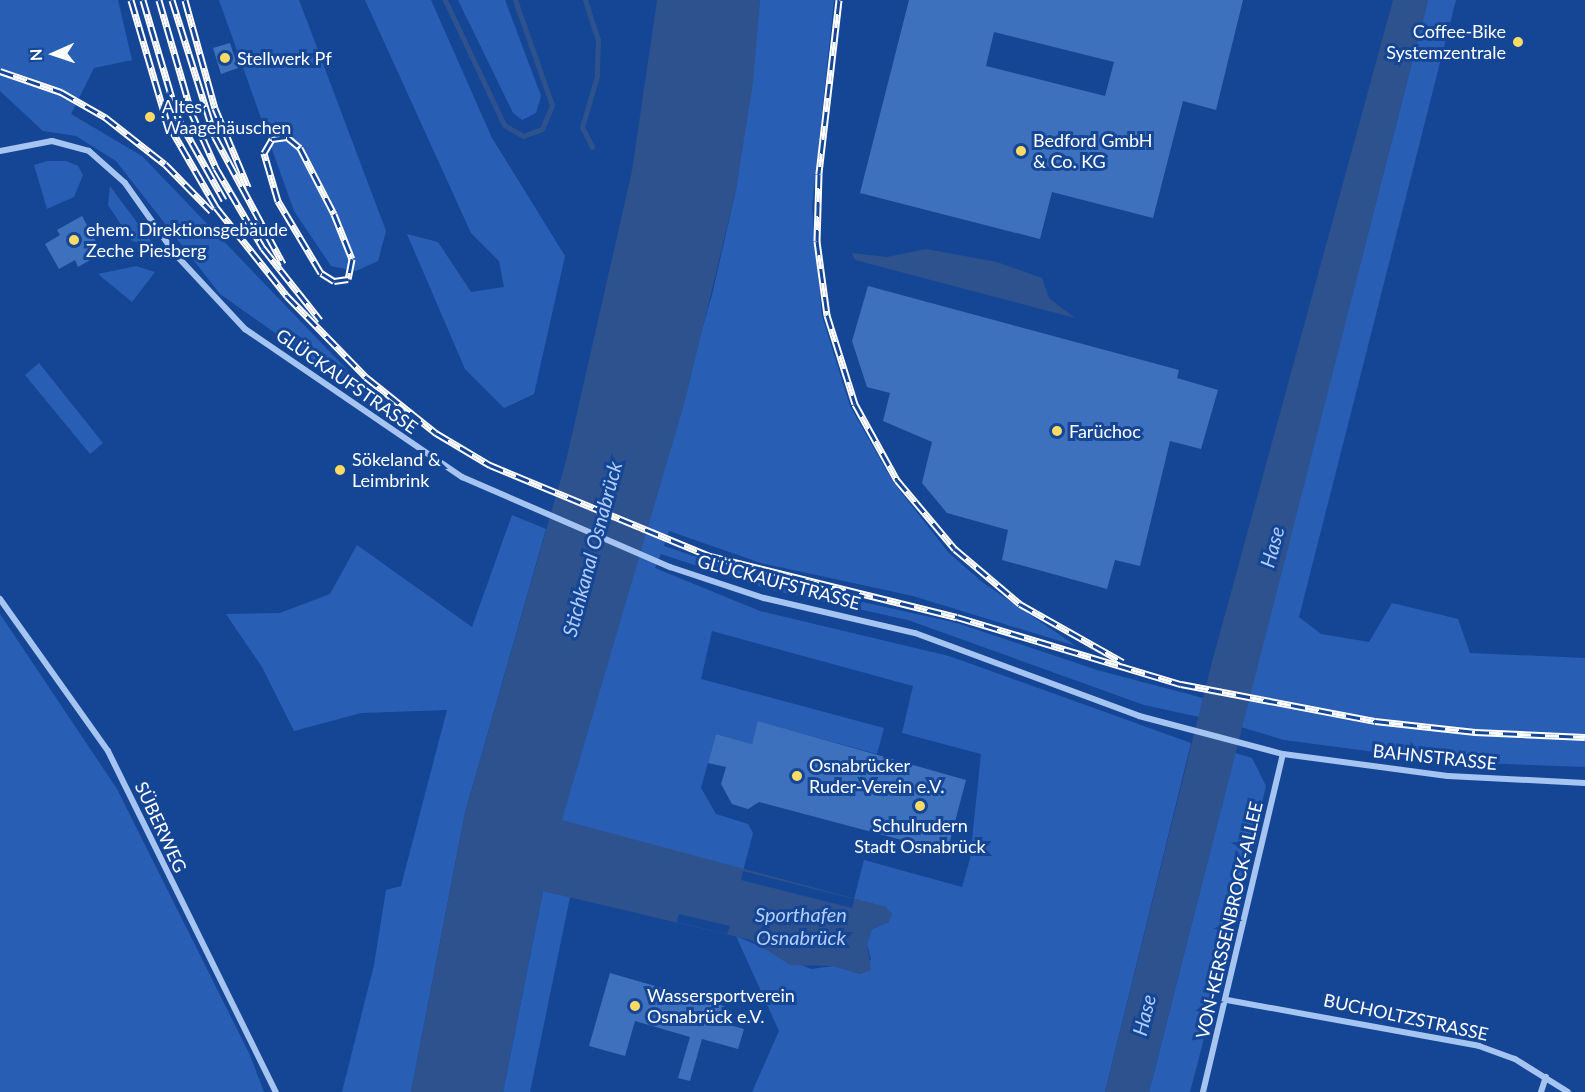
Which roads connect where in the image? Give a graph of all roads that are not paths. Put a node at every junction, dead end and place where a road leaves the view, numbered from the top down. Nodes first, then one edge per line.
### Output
1 (0, 151) edge
2 (0, 598) edge
3 (1283, 754) junction
4 (1585, 783) edge
5 (1227, 1000) junction
6 (1546, 1077) junction
7 (272, 1082) junction
8 (272, 1092) edge
9 (276, 1092) edge
10 (1203, 1092) edge
11 (1541, 1092) edge
12 (1568, 1092) edge

1 - 3 street, GLÜCKAUFSTRASSE
2 - 7 street, SÜBERWEG
3 - 4 street, BAHNSTRASSE
3 - 5 street, VON-KERSSENBROCK-ALLEE
5 - 6 street, BUCHOLTZSTRASSE
5 - 10 street, VON-KERSSENBROCK-ALLEE
6 - 11 street
6 - 12 street, BUCHOLTZSTRASSE
7 - 8 street, SÜBERWEG
7 - 9 street, SÜBERWEG

